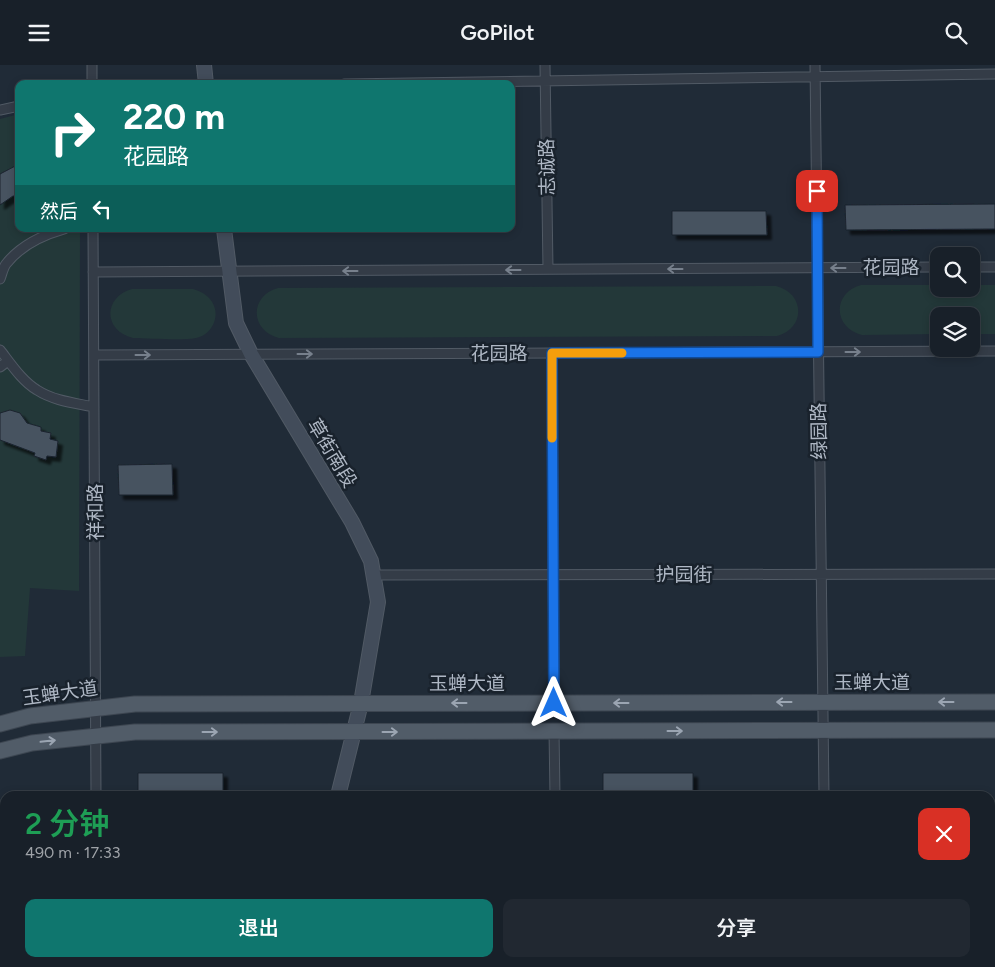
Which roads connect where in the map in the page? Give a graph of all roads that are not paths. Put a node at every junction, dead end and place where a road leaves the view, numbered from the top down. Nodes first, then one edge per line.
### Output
1 (92, 65) edge
2 (204, 65) edge
3 (545, 65) edge
4 (815, 65) edge
5 (995, 74) edge
6 (815, 77) junction
7 (92, 80) edge
8 (206, 80) edge
9 (515, 81) edge
10 (545, 81) junction
11 (15, 107) edge
12 (0, 110) edge
13 (52, 232) edge
14 (93, 232) edge
15 (224, 232) edge
16 (2, 263) edge
17 (930, 267) edge
18 (980, 267) edge
19 (995, 267) edge
20 (818, 268) junction
21 (548, 269) junction
22 (230, 271) junction
23 (93, 272) junction
24 (0, 279) edge
25 (0, 350) edge
26 (995, 351) edge
27 (818, 352) junction
28 (552, 353) junction
29 (94, 355) junction
30 (251, 355) junction
31 (8, 361) junction
32 (0, 367) edge
33 (94, 407) junction
34 (821, 574) junction
35 (995, 574) edge
36 (374, 575) junction
37 (553, 575) junction
38 (823, 702) junction
39 (995, 702) edge
40 (361, 703) junction
41 (554, 703) junction
42 (96, 708) junction
43 (0, 724) edge
44 (554, 731) junction
45 (823, 731) junction
46 (995, 731) edge
47 (354, 732) junction
48 (96, 736) junction
49 (0, 751) edge
50 (96, 791) edge
51 (339, 791) edge
52 (555, 791) edge
53 (824, 791) edge

1 - 7 street
2 - 8 main road
3 - 10 street, 志诚路
4 - 6 street, 绿园路
5 - 6 street
6 - 10 street
6 - 20 street, 绿园路
9 - 10 street
10 - 21 street, 志诚路
11 - 12 street
13 - 16 street
14 - 23 street, 祥和路
15 - 22 main road, 草街南段
16 - 24 street
17 -> 20 street, 花园路
18 - 19 street
20 -> 21 street, 花园路
20 - 27 street, 绿园路
21 -> 22 street, 花园路
22 - 23 street, 花园路
22 - 30 main road, 草街南段
23 - 29 street, 祥和路
25 - 31 street
27 -> 26 street, 花园路
27 - 28 street, 花园路
27 - 34 street, 绿园路
30 -> 28 street, 花园路
28 - 37 street
29 -> 30 street, 花园路
29 - 33 street, 祥和路
30 - 36 main road, 草街南段
31 - 32 street
31 - 33 street
33 - 42 street, 祥和路
34 - 35 street, 护园街
34 - 37 street, 护园街
34 - 38 street, 绿园路
36 - 37 street, 护园街
36 - 40 main road, 草街南段
37 - 41 street
39 -> 38 main road, 玉蝉大道
38 -> 41 main road, 玉蝉大道
38 - 45 street, 绿园路
41 -> 40 main road, 玉蝉大道
40 - 42 main road, 玉蝉大道
40 - 47 main road, 草街南段
42 - 43 main road, 玉蝉大道
42 - 48 street, 祥和路
44 -> 45 main road
47 -> 44 main road
44 - 52 street
45 - 46 main road
45 - 53 street, 绿园路
48 -> 47 main road
47 - 51 main road, 草街南段
49 -> 48 main road
48 - 50 street, 祥和路

